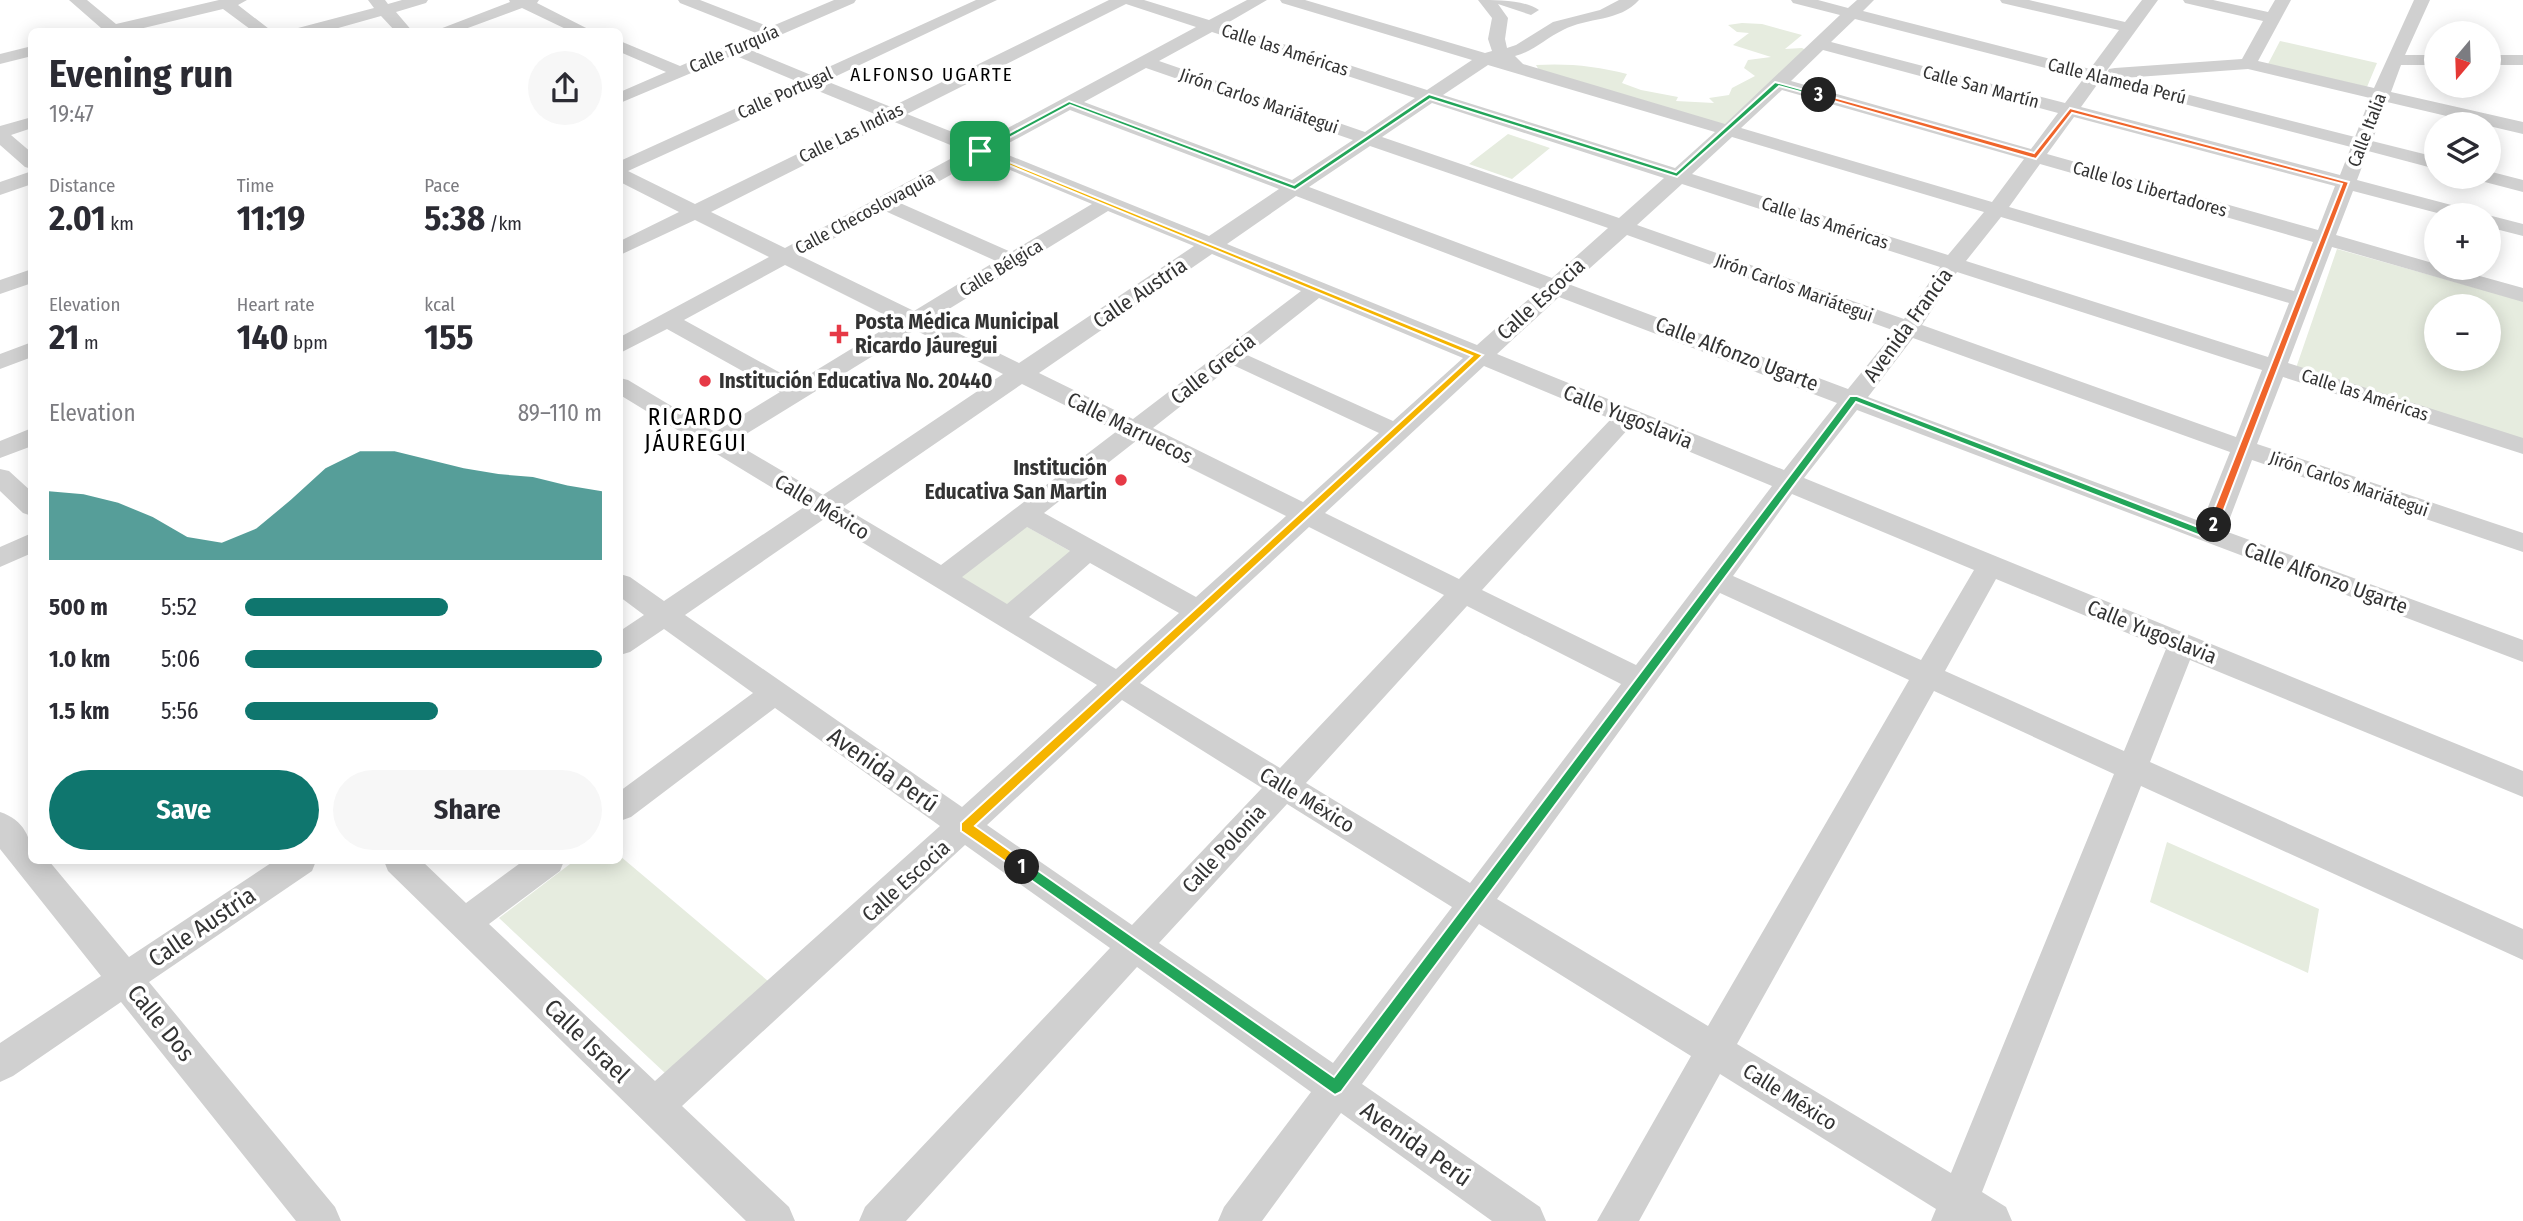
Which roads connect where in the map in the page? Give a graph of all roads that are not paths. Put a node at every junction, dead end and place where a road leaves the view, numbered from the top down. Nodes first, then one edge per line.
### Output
1 (77, 0) edge
2 (419, 0) edge
3 (686, 0) edge
4 (848, 0) edge
5 (989, 0) edge
6 (1122, 0) edge
7 (1128, 0) edge
8 (1259, 0) edge
9 (1288, 0) edge
10 (1631, 0) edge
11 (1799, 0) edge
12 (1826, 0) edge
13 (2008, 0) edge
14 (2150, 0) edge
15 (2191, 0) edge
16 (2283, 0) edge
17 (2422, 0) edge
18 (523, 1) edge
19 (232, 2) edge
20 (380, 4) edge
21 (1494, 4) edge
22 (1859, 7) edge
23 (1531, 10) dead end
24 (2273, 18) junction
25 (1210, 26) junction
26 (108, 28) edge
27 (124, 28) edge
28 (261, 28) edge
29 (314, 28) edge
30 (401, 28) edge
31 (451, 28) edge
32 (578, 28) edge
33 (2130, 28) junction
34 (1550, 32) junction
35 (770, 33) junction
36 (1819, 44) junction
37 (623, 47) edge
38 (733, 50) junction
39 (28, 52) edge
40 (1494, 56) junction
41 (0, 59) edge
42 (2394, 60) junction
43 (2424, 60) edge
44 (2501, 60) edge
45 (2523, 60) edge
46 (1144, 62) junction
47 (2248, 64) junction
48 (680, 72) junction
49 (2105, 72) junction
50 (810, 81) junction
51 (1778, 83) junction
52 (1429, 96) junction
53 (2380, 96) junction
54 (623, 97) edge
55 (1069, 103) junction
56 (2070, 110) junction
57 (890, 114) junction
58 (28, 124) edge
59 (2523, 127) edge
60 (1729, 130) junction
61 (0, 134) edge
62 (1368, 139) junction
63 (2362, 144) junction
64 (980, 151) junction
65 (2036, 156) junction
66 (28, 159) edge
67 (2424, 160) edge
68 (623, 167) edge
69 (1677, 175) junction
70 (623, 177) edge
71 (28, 178) edge
72 (2501, 180) edge
73 (2346, 183) junction
74 (2523, 186) edge
75 (1295, 188) junction
76 (0, 189) edge
77 (884, 202) junction
78 (1107, 203) junction
79 (2424, 204) edge
80 (1997, 209) junction
81 (693, 212) junction
82 (2501, 224) edge
83 (1622, 226) junction
84 (2523, 230) edge
85 (2325, 239) junction
86 (1210, 245) junction
87 (623, 247) edge
88 (784, 257) junction
89 (1013, 261) junction
90 (1952, 264) junction
91 (28, 277) edge
92 (1555, 285) junction
93 (0, 288) edge
94 (1317, 289) junction
95 (2523, 295) edge
96 (2301, 300) junction
97 (667, 320) junction
98 (914, 321) junction
99 (1908, 329) junction
100 (623, 344) edge
101 (28, 351) edge
102 (1479, 355) junction
103 (1231, 356) junction
104 (0, 362) edge
105 (2275, 366) junction
106 (1020, 374) junction
107 (623, 387) edge
108 (797, 392) junction
109 (1854, 398) junction
110 (1627, 416) junction
111 (1134, 430) junction
112 (1395, 431) junction
113 (28, 438) edge
114 (716, 442) junction
115 (2523, 446) edge
116 (2243, 448) junction
117 (0, 450) edge
118 (0, 477) edge
119 (1788, 482) junction
120 (28, 503) edge
121 (822, 508) junction
122 (1025, 514) junction
123 (1304, 514) junction
124 (2210, 535) junction
125 (2523, 543) edge
126 (28, 544) edge
127 (1088, 550) junction
128 (0, 558) edge
129 (1990, 565) junction
130 (943, 578) junction
131 (1716, 580) junction
132 (623, 586) edge
133 (1462, 593) junction
134 (1199, 611) junction
135 (664, 615) junction
136 (1009, 618) junction
137 (623, 643) edge
138 (2182, 644) junction
139 (2523, 651) edge
140 (1927, 676) junction
141 (1640, 680) junction
142 (1120, 685) junction
143 (773, 694) junction
144 (2132, 768) junction
145 (2523, 784) edge
146 (1284, 785) junction
147 (623, 806) edge
148 (0, 825) edge
149 (965, 827) junction
150 (28, 859) edge
151 (32, 864) edge
152 (296, 864) edge
153 (403, 864) edge
154 (544, 864) edge
155 (1476, 903) junction
156 (465, 923) junction
157 (2523, 945) edge
158 (1134, 946) junction
159 (125, 979) junction
160 (1714, 1051) junction
161 (0, 1064) edge
162 (1335, 1087) junction
163 (655, 1106) junction
164 (1954, 1211) edge
165 (321, 1221) edge
166 (775, 1221) edge
167 (879, 1221) edge
168 (1238, 1221) edge
169 (1526, 1221) edge
170 (1617, 1221) edge
171 (1992, 1221) edge

1 - 26 street
2 - 20 street
3 - 35 street
4 - 35 street, Calle Turquía
5 - 50 street, Calle Portugal
6 - 57 street, Calle Las Indias
7 - 25 street, Calle las Américas
8 - 25 street, Calle Checoslovaquia
9 - 40 street
10 - 34 street, Calle Austria
11 - 22 street, Calle Alameda Perú
12 - 22 street
13 - 33 street
14 - 33 street, Avenida Francia
15 - 24 street
16 - 24 street
17 - 42 street, Calle Italia
18 - 31 street
18 - 32 street
19 - 27 street
19 - 28 street
20 - 29 street
20 - 30 street
21 - 23 street
21 - 34 street
21 - 40 street
22 - 36 street, Calle Escocia
22 - 49 street, Calle Alameda Perú
24 - 47 street
25 - 46 street, Calle Checoslovaquia
25 - 52 street, Calle las Américas
33 - 49 street, Avenida Francia
34 - 40 street, Calle Austria
35 - 38 street, Calle Turquía
36 - 51 street, Calle Escocia
36 - 56 street, Calle San Martín
37 - 48 street
38 - 48 street, Calle Turquía
38 - 50 street, Calle Yugoslavia
39 - 41 street
40 - 52 street, Calle Austria
40 - 60 street
42 - 43 street
42 - 53 street, Calle Italia
44 - 45 street
46 - 55 street, Calle Checoslovaquia
46 - 62 street, Jirón Carlos Mariátegui
47 - 49 street
47 - 53 street
48 - 54 street, Calle Turquía
49 - 56 street, Avenida Francia
49 - 63 street, Calle Alameda Perú
50 - 57 street, Calle Yugoslavia
50 - 68 street, Calle Portugal
51 - 60 street, Calle Escocia
51 - 65 street, Calle los Libertadores
52 - 62 street, Calle Austria
52 - 69 street, Calle las Américas
53 - 59 street
53 - 63 street, Calle Italia
55 - 64 street, Calle Checoslovaquia
55 - 75 street, Calle Alfonzo Ugarte
56 - 65 street, Avenida Francia
56 - 73 street, Calle San Martín
57 - 64 street, Calle Yugoslavia
57 - 81 street, Calle Las Indias
58 - 61 street
60 - 69 street, Calle Escocia
60 - 80 street
61 - 66 street
62 - 75 street, Calle Austria
62 - 83 street, Jirón Carlos Mariátegui
63 - 67 street, Calle Alameda Perú
63 - 73 street, Calle Italia
64 - 77 street, Calle Checoslovaquia
64 - 78 street, Calle Yugoslavia
65 - 80 street, Avenida Francia
65 - 85 street, Calle los Libertadores
69 - 83 street, Calle Escocia
69 - 90 street, Calle las Américas
70 - 81 street, Calle Marruecos
71 - 76 street
72 - 74 street
73 - 79 street, Calle San Martín
73 - 85 street, Calle Italia
75 - 86 street, Calle Austria
75 - 92 street, Calle Alfonzo Ugarte
77 - 88 street, Calle Checoslovaquia
77 - 89 street
78 - 86 street, Calle Yugoslavia
78 - 89 street, Calle Bélgica
80 - 90 street, Avenida Francia
80 - 96 street
81 - 87 street, Calle Las Indias
81 - 88 street, Calle Marruecos
82 - 84 street
83 - 92 street, Calle Escocia
83 - 99 street, Jirón Carlos Mariátegui
85 - 95 street, Calle los Libertadores
85 - 96 street, Calle Italia
86 - 94 street, Calle Yugoslavia
86 - 106 street, Calle Austria
88 - 97 street, Calle Checoslovaquia
88 - 98 street, Calle Marruecos
89 - 98 street, Calle Bélgica
90 - 99 street, Avenida Francia
90 - 105 street, Calle las Américas
91 - 93 street
92 - 102 street, Calle Escocia
92 - 109 street, Calle Alfonzo Ugarte
94 - 102 street, Calle Yugoslavia
94 - 103 street, Calle Grecia
96 - 105 street, Calle Italia
97 - 100 street, Calle Checoslovaquia
97 - 108 street
98 - 106 street, Calle Marruecos
98 - 108 street, Calle Bélgica
99 - 109 street, Avenida Francia
99 - 116 street, Jirón Carlos Mariátegui
101 - 104 street
102 - 110 street, Calle Yugoslavia
102 - 112 street, Calle Escocia
103 - 111 street, Calle Grecia
103 - 112 street
105 - 115 street, Calle las Américas
105 - 116 street, Calle Italia
106 - 111 street, Calle Marruecos
106 - 121 street, Calle Austria
107 - 114 street, Calle México
108 - 114 street, Calle Bélgica
109 - 119 street, Avenida Francia
109 - 124 street, Calle Alfonzo Ugarte
110 - 119 street, Calle Yugoslavia
110 - 133 street, Calle Polonia
111 - 122 street, Calle Grecia
111 - 123 street, Calle Marruecos
112 - 123 street, Calle Escocia
113 - 117 street
114 - 121 street, Calle México
116 - 124 street, Calle Italia
116 - 125 street, Jirón Carlos Mariátegui
118 - 120 street
119 - 129 street, Calle Yugoslavia
119 - 131 street, Avenida Francia
121 - 130 street, Calle México
121 - 135 street, Calle Austria
122 - 127 street
122 - 130 street, Calle Grecia
123 - 133 street, Calle Marruecos
123 - 134 street, Calle Escocia
124 - 139 street, Calle Alfonzo Ugarte
126 - 128 street
127 - 134 street
127 - 136 street
129 - 138 street, Calle Yugoslavia
129 - 140 street
130 - 136 street, Calle México
131 - 140 street
131 - 141 street, Avenida Francia
132 - 135 street, Avenida Perú
133 - 141 street, Calle Marruecos
133 - 146 street, Calle Polonia
134 - 142 street, Calle Escocia
135 - 137 street, Calle Austria
135 - 143 street, Avenida Perú
136 - 142 street, Calle México
138 - 144 street
138 - 145 street, Calle Yugoslavia
140 - 144 street
140 - 160 street
141 - 155 street, Avenida Francia
142 - 146 street, Calle México
142 - 149 street, Calle Escocia
143 - 147 street
143 - 149 street, Avenida Perú
144 - 157 street
144 - 164 street
146 - 155 street, Calle México
146 - 158 street, Calle Polonia
148 - 150 street, Calle Dos
149 - 158 street, Avenida Perú
149 - 163 street, Calle Escocia
151 - 159 street, Calle Dos
152 - 159 street, Calle Austria
153 - 156 street, Calle Israel
154 - 156 street
155 - 160 street, Calle México
155 - 162 street, Avenida Francia
156 - 163 street, Calle Israel
158 - 162 street, Avenida Perú
158 - 167 street, Calle Polonia
159 - 161 street, Calle Austria
159 - 165 street, Calle Dos
160 - 164 street, Calle México
160 - 170 street
162 - 168 street, Avenida Francia
162 - 169 street, Avenida Perú
163 - 166 street, Calle Israel
164 - 171 street, Calle México

